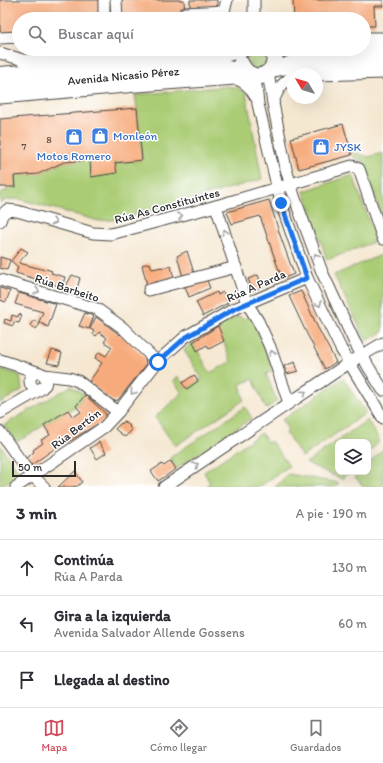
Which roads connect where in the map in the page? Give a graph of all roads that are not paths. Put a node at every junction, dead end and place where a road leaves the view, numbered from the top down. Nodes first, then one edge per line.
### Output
1 (104, 0) edge
2 (116, 0) edge
3 (227, 0) edge
4 (254, 0) edge
5 (104, 12) edge
6 (117, 12) edge
7 (222, 12) edge
8 (255, 12) edge
9 (0, 38) edge
10 (12, 38) edge
11 (383, 39) edge
12 (371, 43) edge
13 (371, 47) edge
14 (383, 48) edge
15 (0, 53) edge
16 (80, 56) edge
17 (216, 56) edge
18 (241, 56) edge
19 (275, 56) edge
20 (49, 60) junction
21 (383, 60) edge
22 (190, 70) junction
23 (270, 71) junction
24 (383, 73) edge
25 (248, 74) junction
26 (287, 74) edge
27 (323, 75) edge
28 (3, 79) edge
29 (287, 80) edge
30 (137, 86) junction
31 (0, 98) edge
32 (273, 103) junction
33 (258, 104) junction
34 (290, 185) junction
35 (278, 188) junction
36 (216, 206) junction
37 (0, 221) edge
38 (383, 239) edge
39 (236, 266) junction
40 (307, 278) junction
41 (0, 280) edge
42 (149, 290) dead end
43 (247, 303) junction
44 (383, 343) edge
45 (362, 355) junction
46 (0, 360) edge
47 (158, 362) junction
48 (349, 363) junction
49 (42, 374) junction
50 (383, 390) edge
51 (289, 403) junction
52 (118, 412) junction
53 (0, 413) edge
54 (383, 418) edge
55 (0, 432) edge
56 (33, 475) junction
57 (16, 487) edge
58 (44, 487) edge
59 (164, 487) edge

1 - 5 street
2 - 6 street
3 - 7 street
4 - 8 street
9 - 10 street
11 - 12 street
13 - 14 highway
15 - 20 street
16 - 20 street
17 - 28 highway, Avenida Nicasio Pérez
18 - 25 highway
19 - 23 highway
20 - 28 street
21 - 23 highway
22 - 25 highway, Avenida Nicasio Pérez
22 - 28 highway, Avenida Nicasio Pérez
22 - 30 street
23 - 25 highway, Avenida Nicasio Pérez
23 - 26 street
23 - 32 street
24 - 27 street
25 - 33 street
29 - 32 street
30 - 31 street
30 - 33 street
32 - 34 street
33 - 35 street
34 - 35 street, Rúa As Constituíntes
34 - 38 street, Rúa As Constituíntes
45 -> 34 street
35 - 36 street, Rúa As Constituíntes
35 - 40 street
37 -> 36 street, Rúa As Constituíntes
39 -> 36 street
39 - 42 street
39 - 43 street
40 - 43 street, Rúa A Parda
40 -> 48 street
41 -> 47 street, Rúa Barbeito
43 - 47 street, Rúa A Parda
51 -> 43 street
44 - 45 street
45 - 48 street
45 - 50 street
46 - 49 street
47 -> 52 street, Rúa Bertón
51 -> 48 street
48 - 54 street
49 - 52 street
49 - 53 street
59 -> 51 street
52 - 56 street, Rúa Bertón
55 - 56 street
56 - 57 street, Rúa Bertón
56 - 58 street

